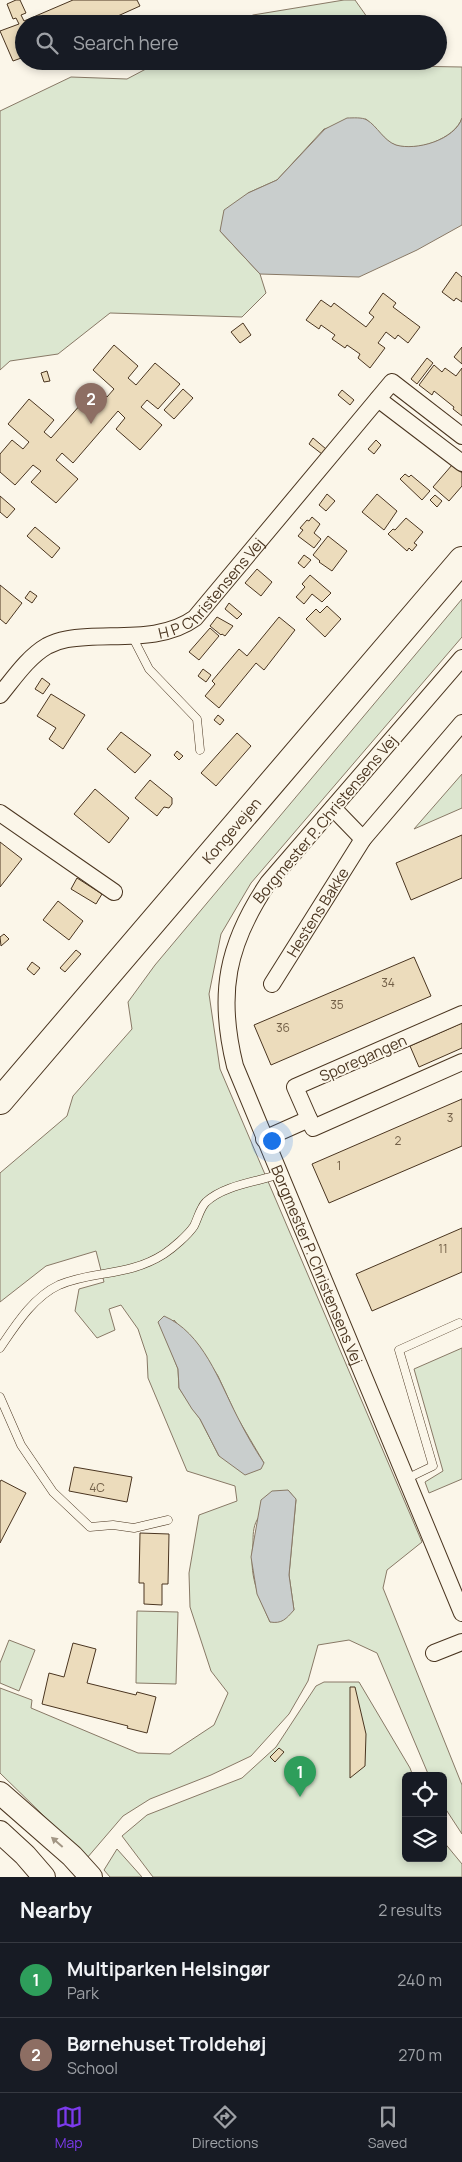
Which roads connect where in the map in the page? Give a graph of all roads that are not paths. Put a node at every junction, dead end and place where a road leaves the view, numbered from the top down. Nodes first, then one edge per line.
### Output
1 (378, 400) junction
2 (462, 436) edge
3 (462, 463) edge
4 (462, 560) edge
5 (131, 635) junction
6 (462, 658) edge
7 (0, 695) edge
8 (462, 723) edge
9 (200, 750) dead end
10 (334, 808) junction
11 (0, 814) edge
12 (363, 839) junction
13 (114, 892) dead end
14 (272, 984) dead end
15 (462, 1014) edge
16 (462, 1062) edge
17 (0, 1101) edge
18 (309, 1119) junction
19 (264, 1139) junction
20 (280, 1174) junction
21 (459, 1322) dead end
22 (0, 1348) edge
23 (0, 1397) edge
24 (406, 1479) junction
25 (168, 1520) dead end
26 (462, 1613) edge
27 (462, 1642) edge
28 (434, 1652) dead end
29 (0, 1793) edge
30 (0, 1832) edge
31 (44, 1877) edge
32 (91, 1877) edge

1 - 2 street, H P Christensens Vej
1 - 3 street
1 - 5 street, H P Christensens Vej
4 - 17 main road, Kongevejen
5 - 7 street, H P Christensens Vej
5 - 9 lane
6 - 10 street, Borgmester P. Christensens Vej
8 - 12 street, Hestens Bakke
10 - 12 street
10 - 19 street, Borgmester P. Christensens Vej
11 - 13 street
12 - 14 street, Hestens Bakke
15 - 18 street, Sporegangen
16 - 18 street
18 - 19 street
19 - 20 street, Borgmester P. Christensens Vej
20 - 22 lane
20 - 24 street, Borgmester P. Christensens Vej
21 - 24 lane
23 - 25 lane
24 - 26 street, Borgmester P. Christensens Vej
27 - 28 street
32 -> 29 main road
30 - 31 main road

